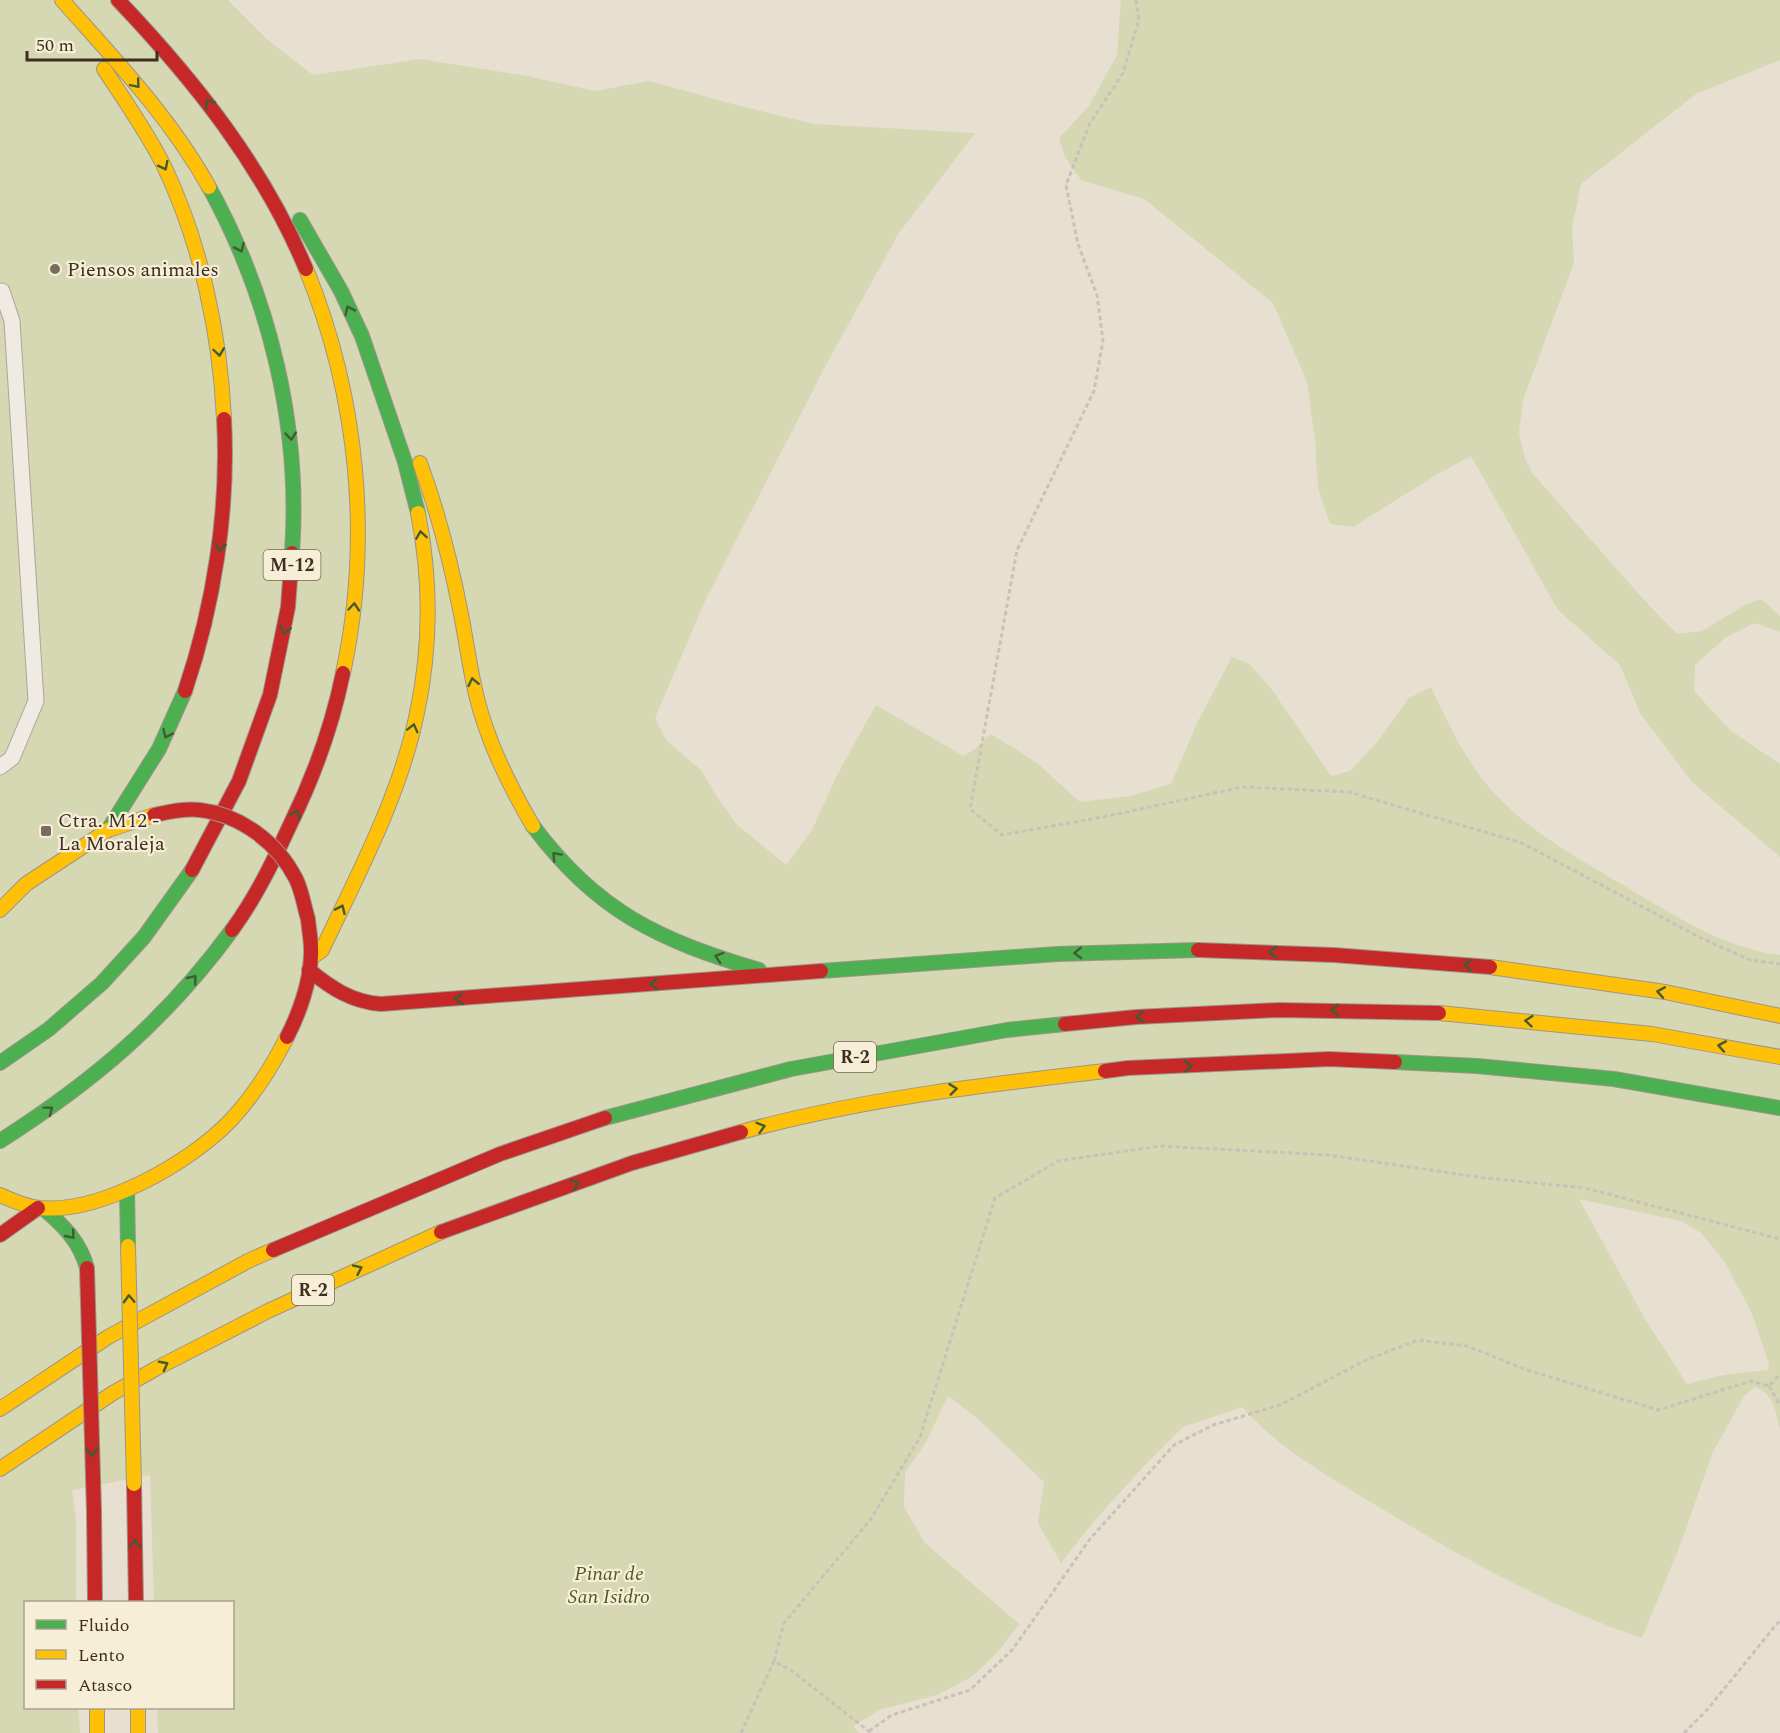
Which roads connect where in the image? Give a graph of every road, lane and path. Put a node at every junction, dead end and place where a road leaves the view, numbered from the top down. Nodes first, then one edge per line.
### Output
1 (62, 0) edge
2 (118, 0) edge
3 (1136, 0) edge
4 (84, 24) junction
5 (243, 151) junction
6 (276, 180) dead end
7 (294, 210) dead end
8 (2, 291) dead end
9 (361, 335) junction
10 (0, 767) edge
11 (108, 830) junction
12 (26, 884) junction
13 (9, 885) dead end
14 (0, 910) edge
15 (310, 964) junction
16 (1780, 964) edge
17 (775, 974) junction
18 (1780, 1016) edge
19 (1780, 1057) edge
20 (0, 1063) edge
21 (1780, 1108) edge
22 (0, 1141) edge
23 (127, 1190) junction
24 (0, 1195) edge
25 (41, 1208) junction
26 (0, 1235) edge
27 (1780, 1239) edge
28 (1780, 1374) edge
29 (1769, 1386) junction
30 (113, 1393) junction
31 (1780, 1405) edge
32 (0, 1409) edge
33 (0, 1469) edge
34 (0, 1480) edge
35 (95, 1601) edge
36 (136, 1601) edge
37 (1780, 1620) edge
38 (774, 1661) junction
39 (97, 1709) edge
40 (138, 1709) edge
41 (870, 1732) edge
42 (97, 1733) edge
43 (138, 1733) edge
44 (741, 1733) edge
45 (1684, 1733) edge

1 - 4 main road, M-12
5 -> 2 main road
3 - 16 path
4 -> 11 main road
4 -> 20 main road, M-12
5 - 6 main road
22 -> 5 main road
9 -> 7 main road
8 - 10 street
15 -> 9 main road
17 -> 9 main road
11 - 12 main road
11 - 15 main road, bridge
12 - 13 main road
12 - 14 main road
17 -> 15 main road
15 - 23 main road
18 -> 17 main road
19 -> 32 main road, R-2
30 -> 21 main road, R-2
23 - 25 main road
36 -> 23 main road, bridge
24 - 25 main road
25 - 26 main road
25 -> 35 main road, bridge
27 - 38 path
28 - 29 path
29 - 31 path
29 - 41 path
30 - 33 main road, R-2
30 - 34 main road
37 - 45 path
38 - 41 path
38 - 44 path
39 - 42 main road
40 - 43 main road

